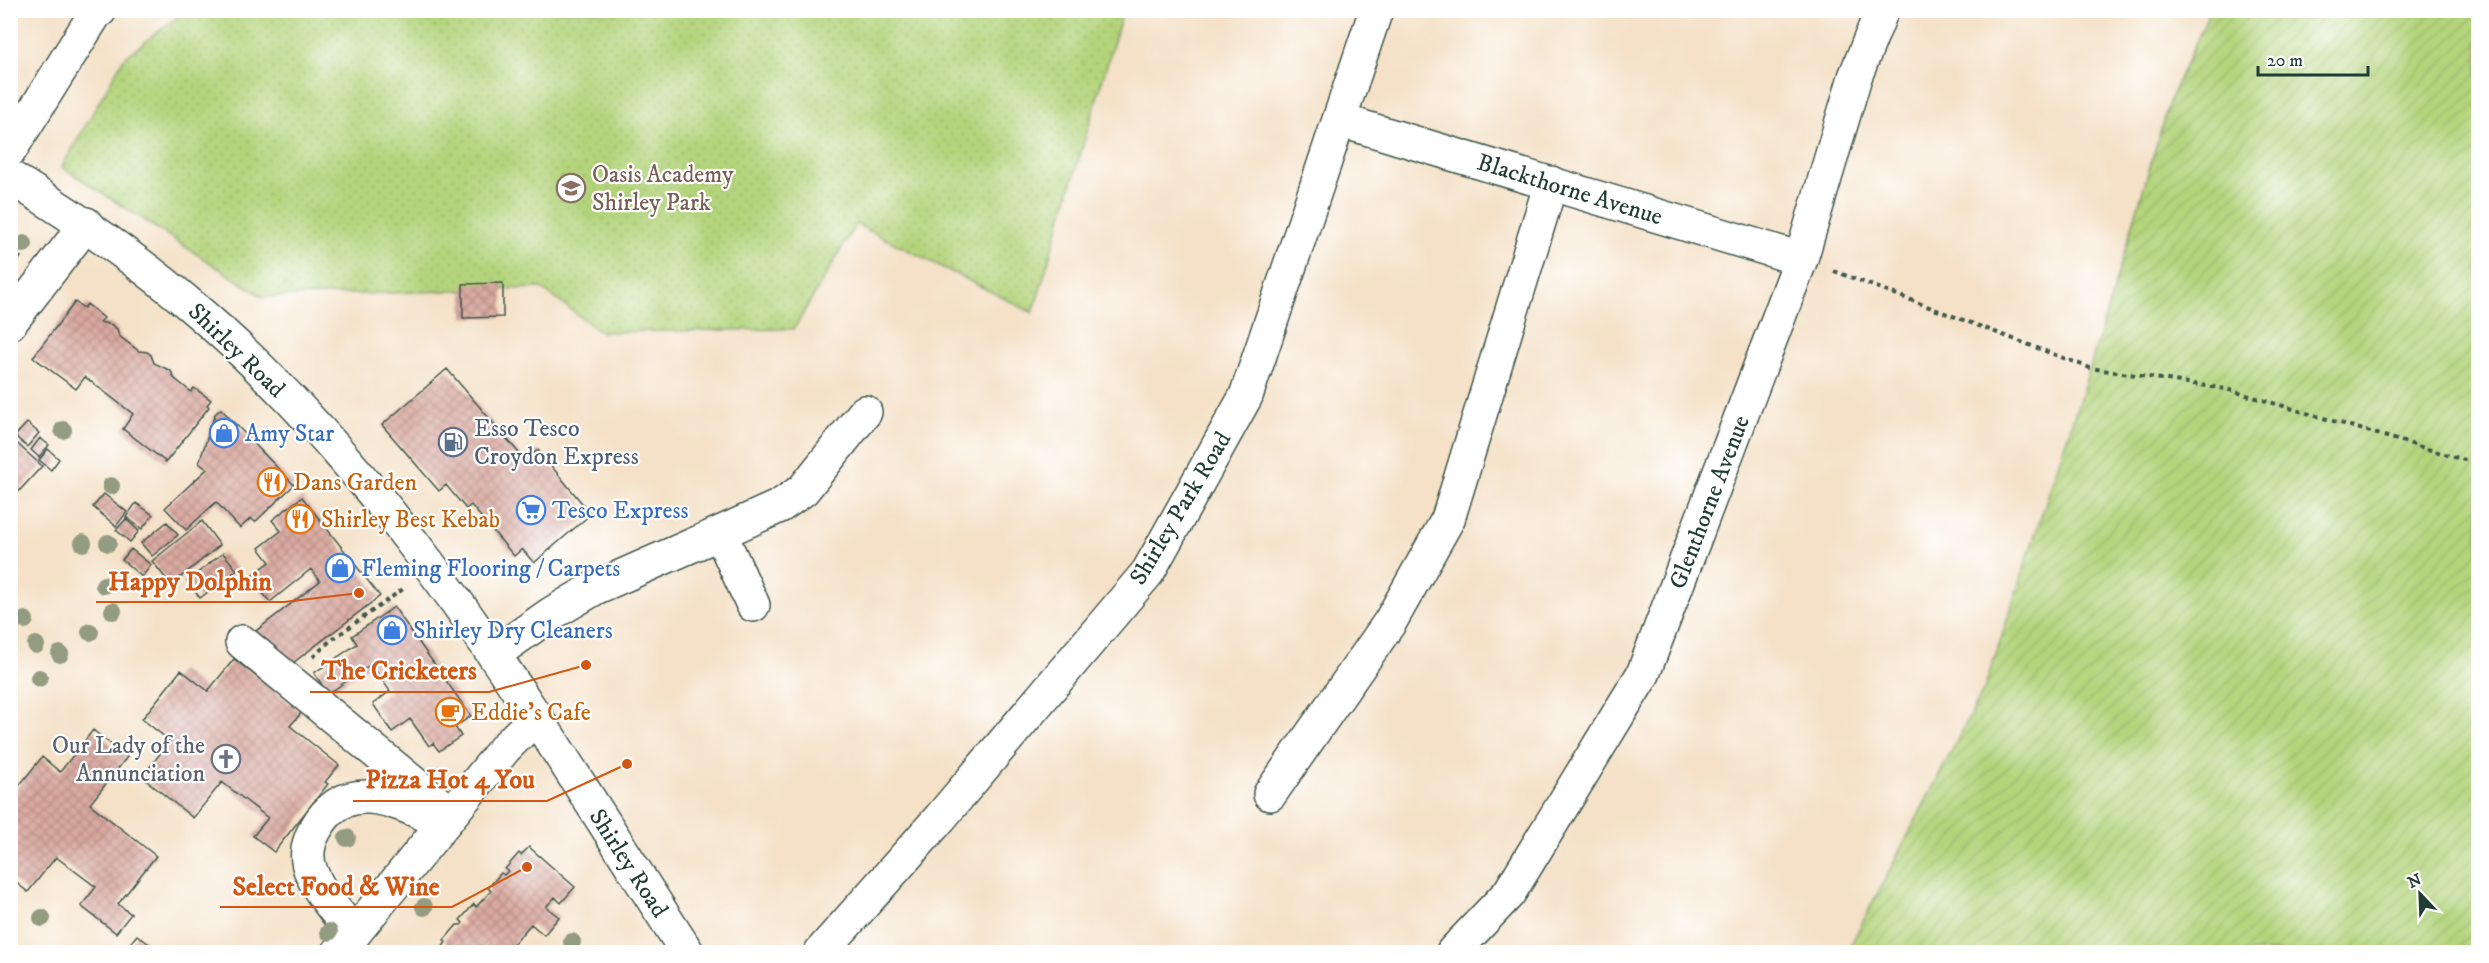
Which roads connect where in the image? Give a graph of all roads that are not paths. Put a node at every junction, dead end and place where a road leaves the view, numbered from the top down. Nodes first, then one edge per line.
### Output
1 (100, 10) edge
2 (1376, 10) edge
3 (1882, 10) edge
4 (1339, 120) junction
5 (10, 150) edge
6 (10, 177) edge
7 (1551, 183) junction
8 (86, 224) junction
9 (1801, 259) junction
10 (10, 323) edge
11 (865, 412) dead end
12 (720, 533) junction
13 (753, 605) dead end
14 (242, 642) dead end
15 (494, 654) junction
16 (535, 718) junction
17 (1270, 794) dead end
18 (448, 819) junction
19 (347, 943) edge
20 (687, 952) edge
21 (821, 952) edge
22 (1453, 952) edge

1 - 5 street
2 - 4 street, Shirley Park Road
3 - 9 street, Glenthorne Avenue
4 - 7 street, Blackthorne Avenue
4 - 21 street, Shirley Park Road
6 - 8 street, Shirley Road
7 - 9 street, Blackthorne Avenue
7 - 17 street
8 - 10 street
8 - 15 street, Shirley Road
9 - 22 street, Glenthorne Avenue
11 - 12 street
12 - 13 street
12 - 15 street
14 - 18 street
15 - 16 street, Shirley Road
16 - 18 street
16 - 20 street, Shirley Road
18 - 19 street
18 - 19 street

